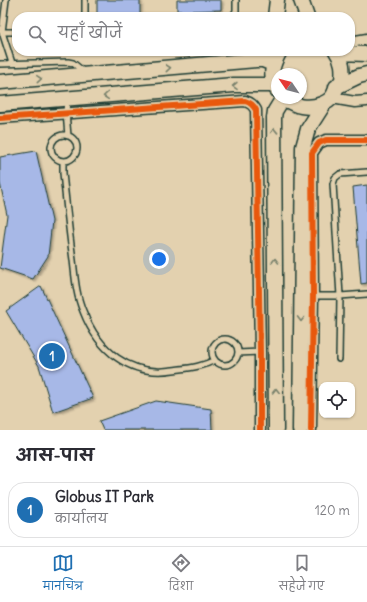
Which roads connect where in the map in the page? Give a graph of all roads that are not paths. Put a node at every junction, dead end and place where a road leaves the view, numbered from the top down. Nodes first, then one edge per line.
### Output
1 (6, 0) edge
2 (85, 0) edge
3 (236, 0) edge
4 (277, 0) edge
5 (301, 0) edge
6 (85, 12) edge
7 (235, 12) edge
8 (276, 12) edge
9 (305, 12) edge
10 (1, 31) edge
11 (12, 32) edge
12 (367, 39) edge
13 (355, 41) edge
14 (355, 53) edge
15 (367, 54) edge
16 (277, 56) edge
17 (339, 56) edge
18 (0, 64) edge
19 (12, 64) junction
20 (273, 64) junction
21 (273, 68) edge
22 (367, 74) edge
23 (88, 75) junction
24 (0, 82) edge
25 (271, 87) edge
26 (330, 96) junction
27 (367, 101) edge
28 (0, 104) edge
29 (279, 104) edge
30 (292, 104) edge
31 (67, 106) junction
32 (0, 118) edge
33 (68, 136) junction
34 (367, 140) edge
35 (63, 161) junction
36 (367, 172) edge
37 (259, 291) junction
38 (276, 292) junction
39 (367, 294) edge
40 (307, 296) junction
41 (340, 296) junction
42 (260, 352) junction
43 (238, 353) junction
44 (339, 359) dead end
45 (215, 360) junction
46 (260, 430) edge
47 (276, 430) edge
48 (300, 430) edge
49 (311, 430) edge

1 - 10 lane
2 - 6 lane
3 - 7 lane
4 - 8 street
5 - 9 street
10 - 11 lane
10 - 19 lane
12 - 13 street
14 - 15 street
16 - 20 street
17 - 26 street
18 - 19 lane
19 - 23 lane
20 - 21 street
23 -> 20 street
22 - 26 street
24 -> 23 street
25 -> 31 street
26 - 27 street
26 - 30 street
26 - 40 street
28 - 31 street
38 -> 29 street
31 - 32 street
31 - 33 lane
31 - 37 street
33 - 35 lane
33 - 35 lane
34 - 40 street
35 - 45 lane
36 - 41 lane
37 - 38 street
37 - 42 street
47 -> 38 street
39 - 41 lane
40 - 41 lane
40 -> 48 street
40 - 49 street
41 - 44 lane
42 - 43 lane
42 - 46 street
43 - 45 lane
43 - 45 lane

